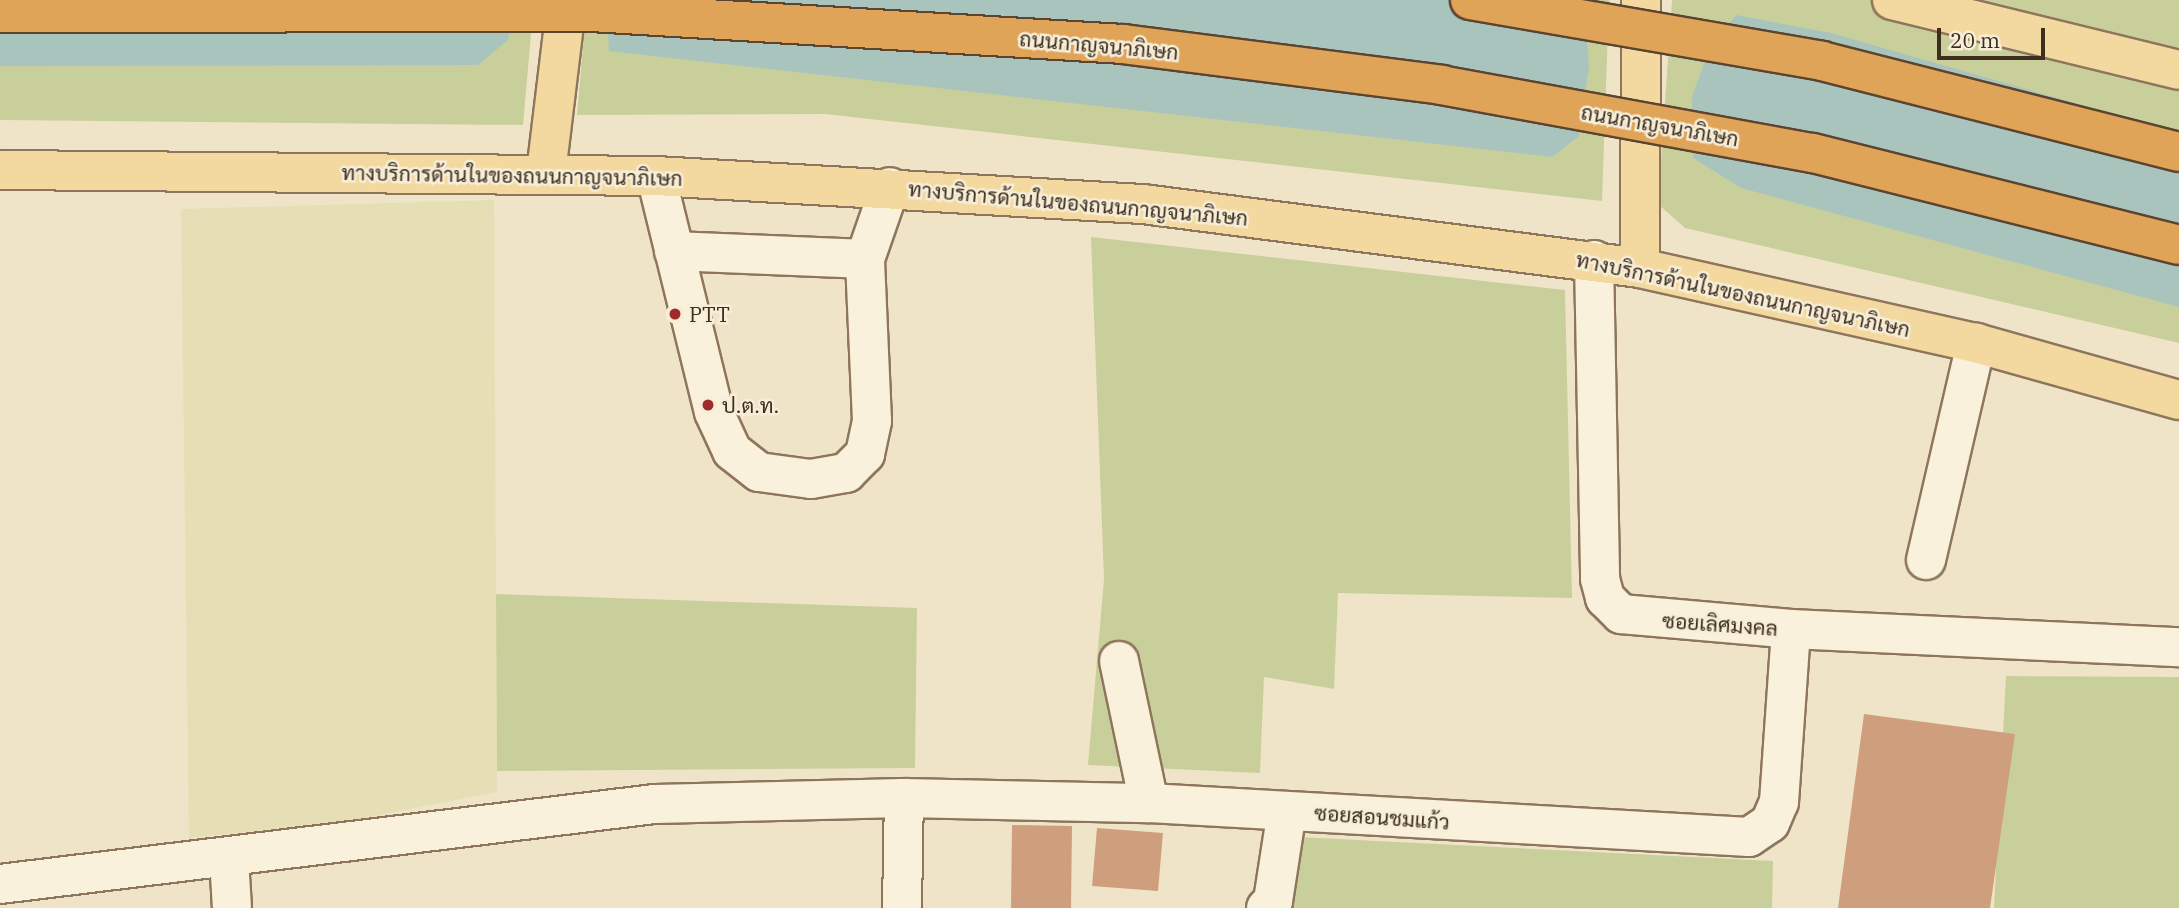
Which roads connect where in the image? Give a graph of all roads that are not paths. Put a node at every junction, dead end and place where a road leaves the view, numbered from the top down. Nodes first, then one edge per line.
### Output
1 (566, 0) edge
2 (1470, 0) edge
3 (1641, 0) edge
4 (1892, 0) edge
5 (0, 13) edge
6 (2179, 71) edge
7 (2179, 152) edge
8 (0, 170) edge
9 (546, 173) junction
10 (656, 176) junction
11 (890, 187) junction
12 (2179, 245) edge
13 (674, 251) junction
14 (865, 259) junction
15 (1594, 260) junction
16 (1640, 268) junction
17 (1976, 343) junction
18 (2179, 400) edge
19 (1926, 561) dead end
20 (1791, 629) junction
21 (2179, 648) edge
22 (1119, 661) dead end
23 (904, 798) junction
24 (1149, 803) junction
25 (1287, 811) junction
26 (229, 859) junction
27 (0, 884) edge
28 (232, 908) edge
29 (902, 908) edge
30 (1266, 908) edge

1 - 9 main road
2 - 7 highway, bridge
3 - 16 main road
4 - 6 main road
5 - 12 highway, ถนนกาญจนาภิเษก, bridge
8 - 9 main road, ทางบริการด้านในของถนนกาญจนาภิเษก
9 - 10 main road, ทางบริการด้านในของถนนกาญจนาภิเษก
10 - 11 main road, ทางบริการด้านในของถนนกาญจนาภิเษก
10 - 13 street
11 - 14 street
11 - 15 main road, ทางบริการด้านในของถนนกาญจนาภิเษก
13 - 14 street
13 - 14 street
15 - 16 main road, ทางบริการด้านในของถนนกาญจนาภิเษก
15 - 20 street, ซอยเลิศมงคล
16 - 17 main road, ทางบริการด้านในของถนนกาญจนาภิเษก
17 - 18 main road, ทางบริการด้านในของถนนกาญจนาภิเษก
17 - 19 street
20 - 21 street, ซอยเลิศมงคล
20 - 25 street, ซอยสอนชมแก้ว
22 - 24 street
23 - 24 street, ซอยสอนชมแก้ว
23 - 26 street, ซอยสอนชมแก้ว
23 - 29 street
24 - 25 street, ซอยสอนชมแก้ว
25 - 30 street
26 - 27 street, ซอยสอนชมแก้ว
26 - 28 street

